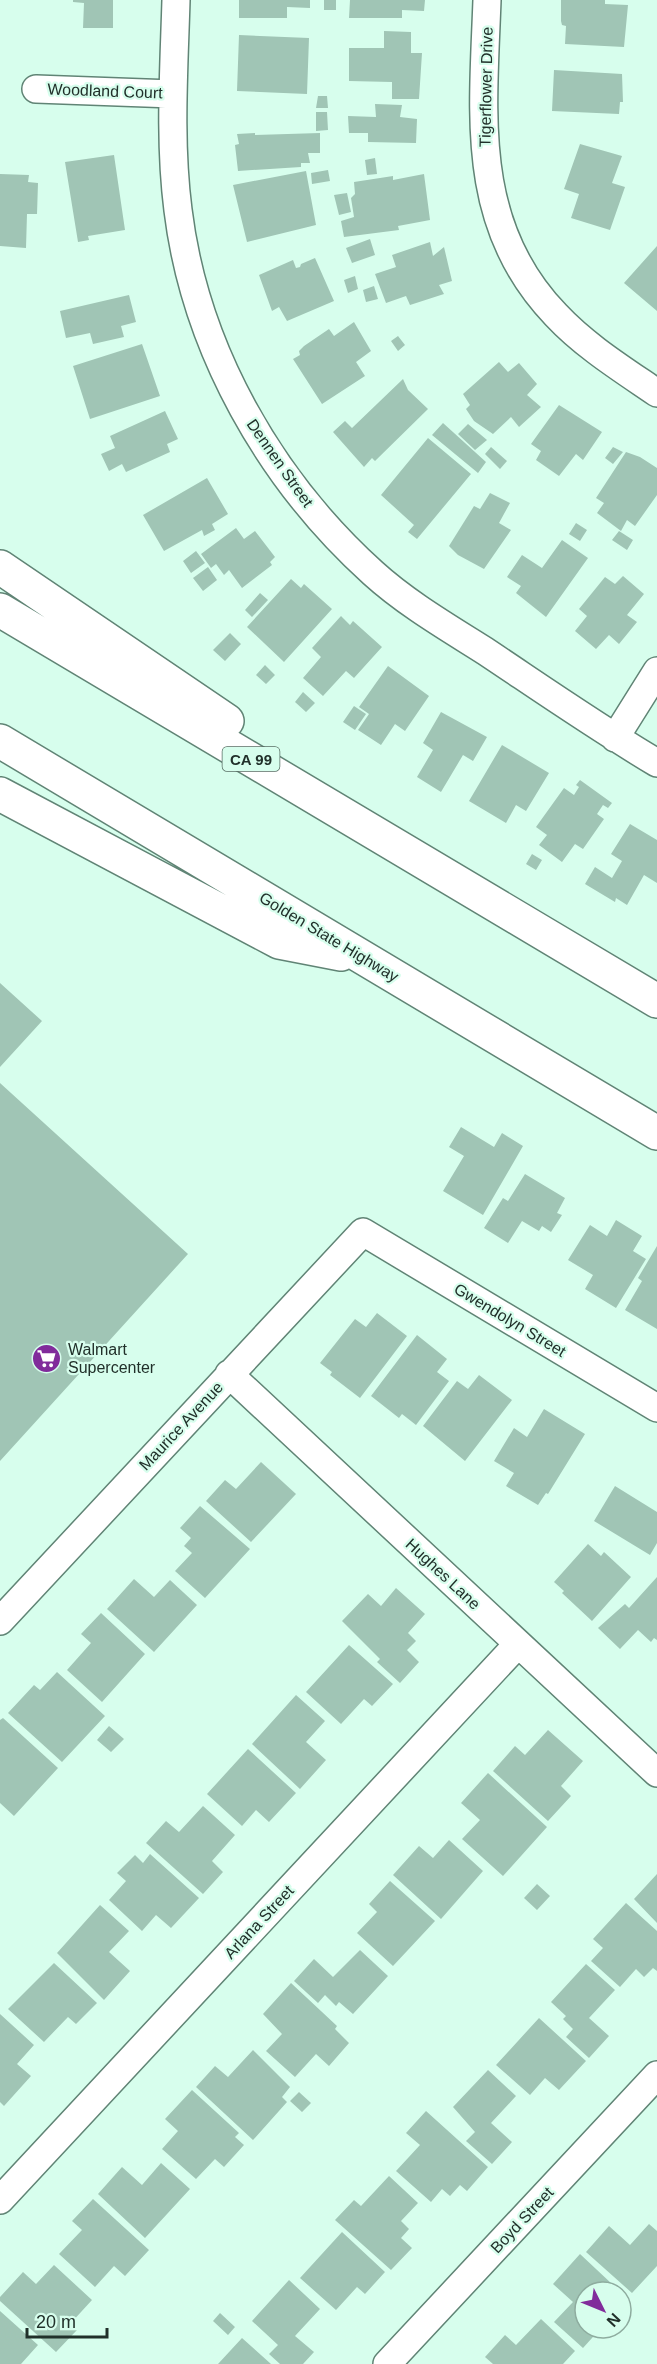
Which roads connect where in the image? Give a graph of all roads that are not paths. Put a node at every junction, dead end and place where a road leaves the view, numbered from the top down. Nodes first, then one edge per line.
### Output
1 (176, 0) edge
2 (487, 0) edge
3 (36, 89) dead end
4 (173, 94) junction
5 (657, 393) edge
6 (0, 567) edge
7 (0, 610) edge
8 (657, 671) edge
9 (615, 738) junction
10 (0, 741) edge
11 (657, 763) edge
12 (0, 794) edge
13 (502, 907) junction
14 (364, 958) junction
15 (657, 1000) edge
16 (657, 1133) edge
17 (363, 1232) joint
18 (230, 1374) junction
19 (657, 1408) edge
20 (0, 1621) edge
21 (518, 1644) junction
22 (657, 1773) edge
23 (657, 2075) edge
24 (0, 2200) edge
25 (387, 2364) edge

1 - 4 street, Dennen Street
2 - 5 street, Tigerflower Drive
3 - 4 street, Woodland Court
4 - 9 street, Dennen Street
6 - 13 highway
7 - 13 highway, CA 99
8 - 9 street
9 - 11 street, Dennen Street
10 - 14 highway, Golden State Highway
12 - 14 highway
13 - 15 highway, CA 99
14 - 16 highway, Golden State Highway
17 - 18 street, Maurice Avenue
17 - 19 street, Gwendolyn Street
18 - 20 street, Maurice Avenue
18 - 21 street, Hughes Lane
21 - 22 street, Hughes Lane
21 - 24 street, Arlana Street
23 - 25 street, Boyd Street

